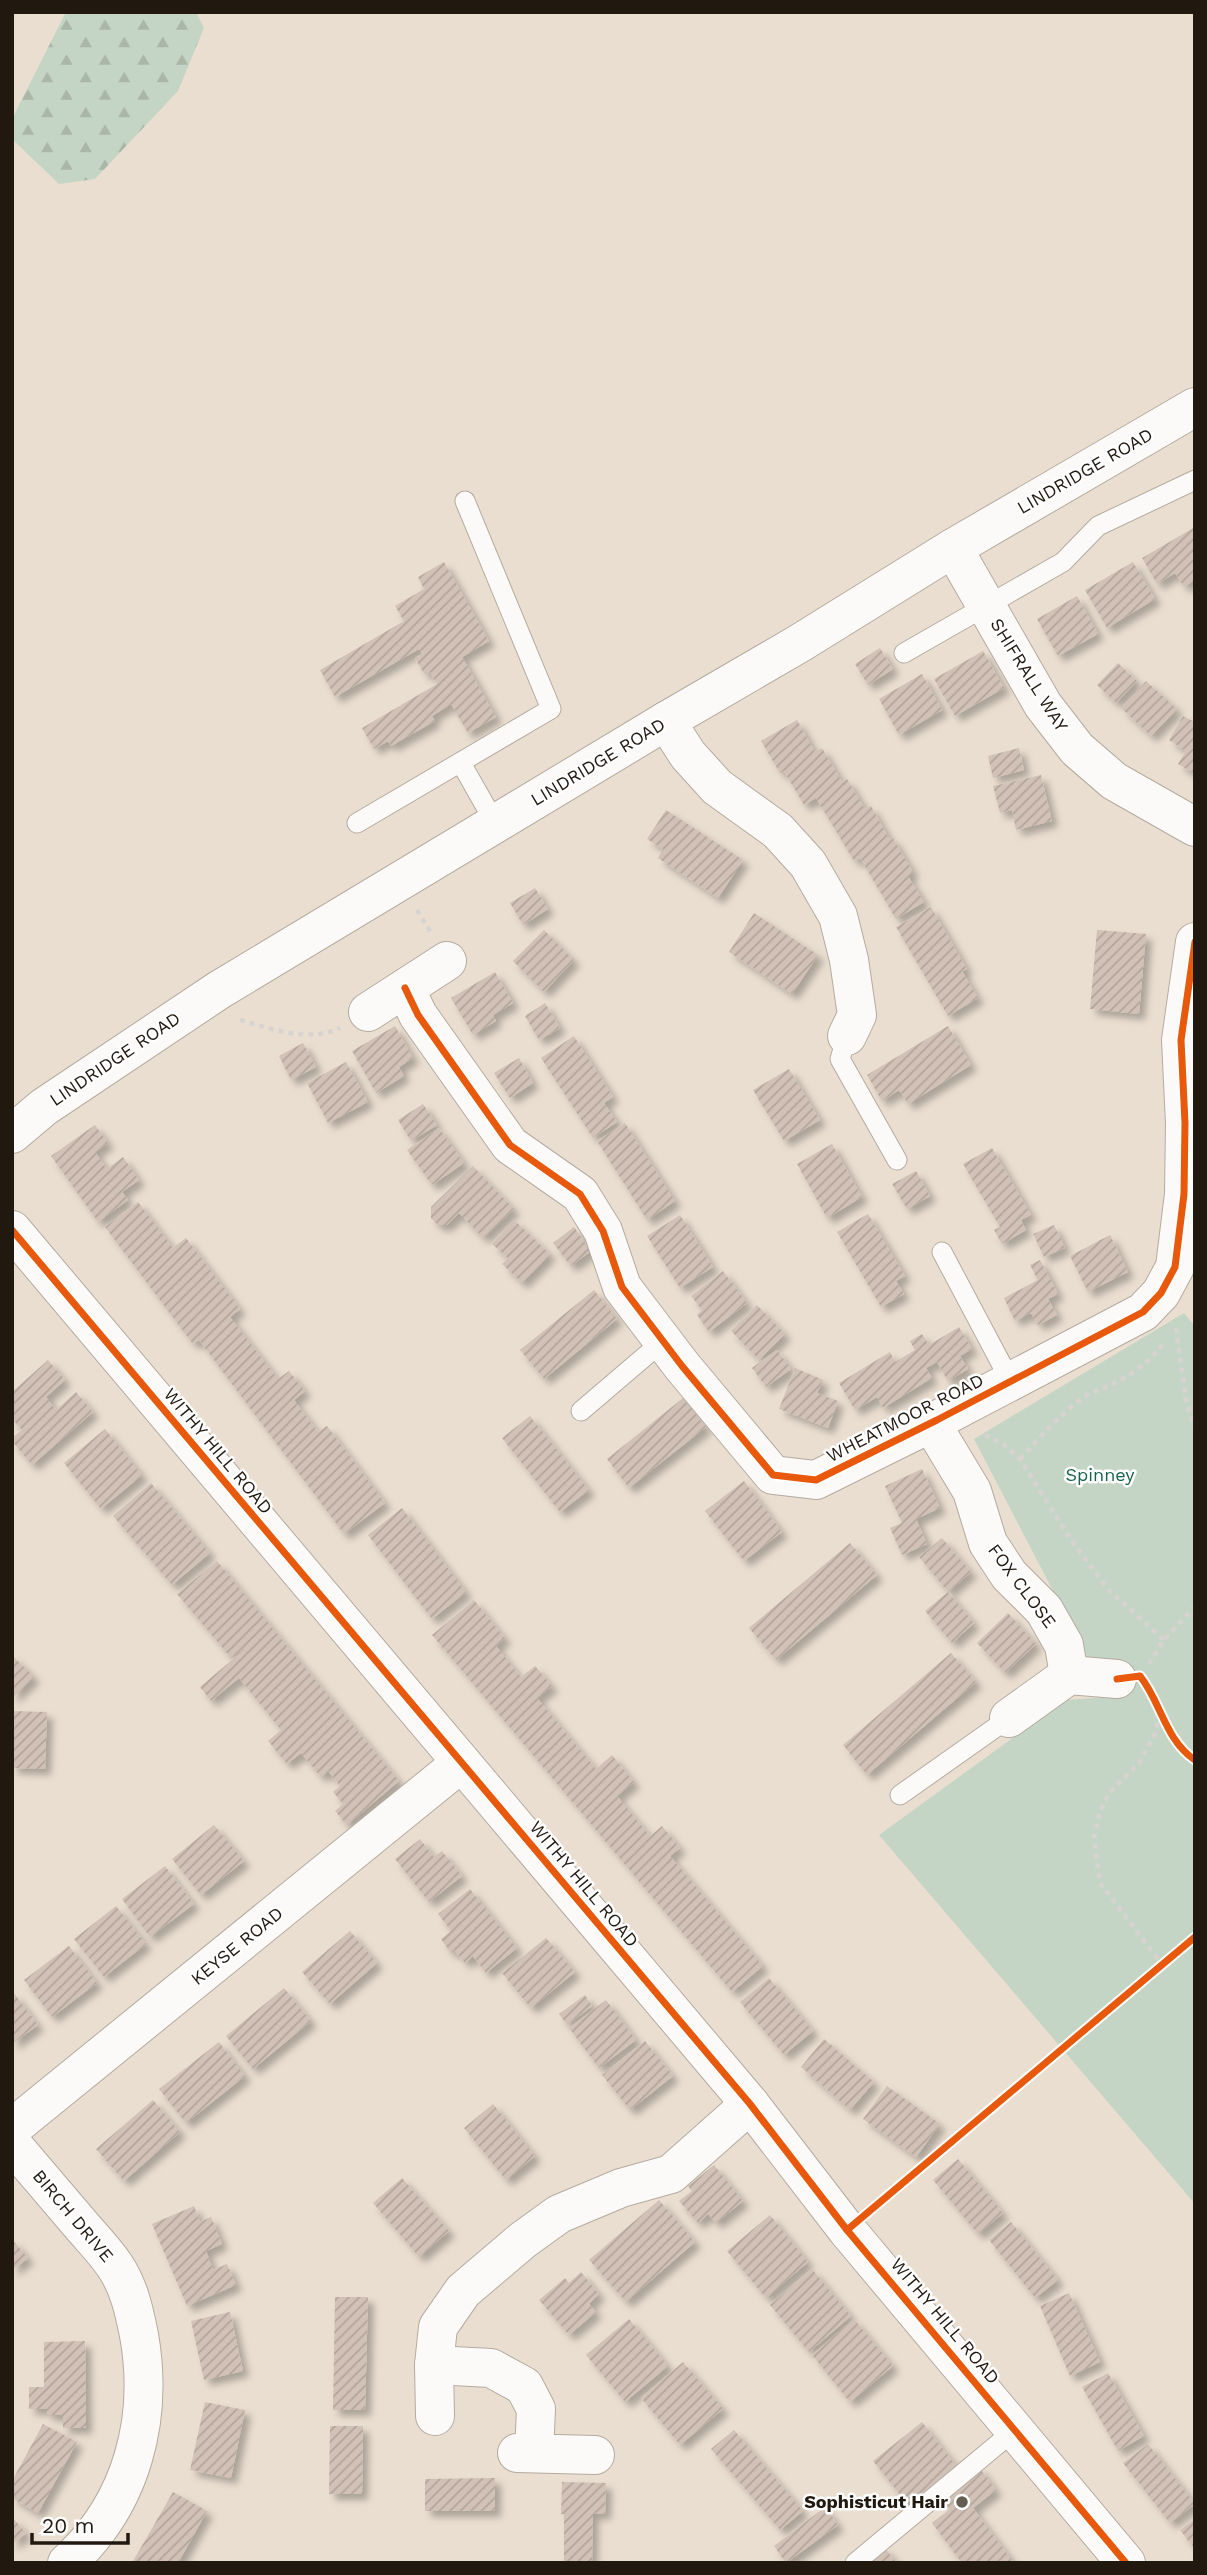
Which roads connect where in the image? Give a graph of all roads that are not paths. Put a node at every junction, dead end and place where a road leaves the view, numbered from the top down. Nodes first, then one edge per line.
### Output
1 (1195, 407) edge
2 (1195, 480) edge
3 (466, 500) dead end
4 (953, 548) junction
5 (987, 607) junction
6 (904, 653) dead end
7 (666, 720) junction
8 (461, 763) junction
9 (357, 823) dead end
10 (495, 823) junction
11 (1195, 828) edge
12 (1195, 942) edge
13 (447, 961) road end
14 (405, 988) junction
15 (368, 1012) road end
16 (865, 1024) joint
17 (12, 1134) edge
18 (897, 1160) dead end
19 (12, 1230) edge
20 (942, 1252) dead end
21 (1185, 1275) edge
22 (663, 1341) junction
23 (1011, 1382) junction
24 (581, 1411) dead end
25 (934, 1422) junction
26 (1069, 1675) junction
27 (1129, 1677) road end
28 (1009, 1718) joint
29 (461, 1763) junction
30 (900, 1795) dead end
31 (750, 2105) junction
32 (12, 2128) edge
33 (12, 2144) edge
34 (434, 2365) junction
35 (435, 2416) dead end
36 (1016, 2429) junction
37 (595, 2455) dead end
38 (68, 2563) edge
39 (855, 2563) edge
40 (1126, 2563) edge

1 - 4 street, LINDRIDGE ROAD
2 - 5 lane
3 - 8 lane
4 - 5 street, SHIFRALL WAY
4 - 7 street, LINDRIDGE ROAD
5 - 6 lane
5 - 11 street, SHIFRALL WAY
7 - 10 street, LINDRIDGE ROAD
7 - 16 street
8 - 9 lane
8 - 10 lane
10 - 17 street, LINDRIDGE ROAD
12 - 21 street, WHEATMOOR ROAD
13 - 14 street
14 - 15 street
14 - 22 street, WHEATMOOR ROAD
16 - 18 lane
19 - 29 street, WITHY HILL ROAD
20 - 23 lane
21 - 23 street, WHEATMOOR ROAD
22 - 24 lane
22 - 25 street, WHEATMOOR ROAD
23 - 25 street, WHEATMOOR ROAD
25 - 26 street, FOX CLOSE
26 - 27 street
26 - 28 street
28 - 30 lane
29 - 31 street, WITHY HILL ROAD
29 - 32 street, KEYSE ROAD
31 - 34 street
31 - 36 street, WITHY HILL ROAD
33 - 38 street, BIRCH DRIVE
34 - 35 street
34 - 37 street
36 - 39 lane
36 - 40 street, WITHY HILL ROAD

